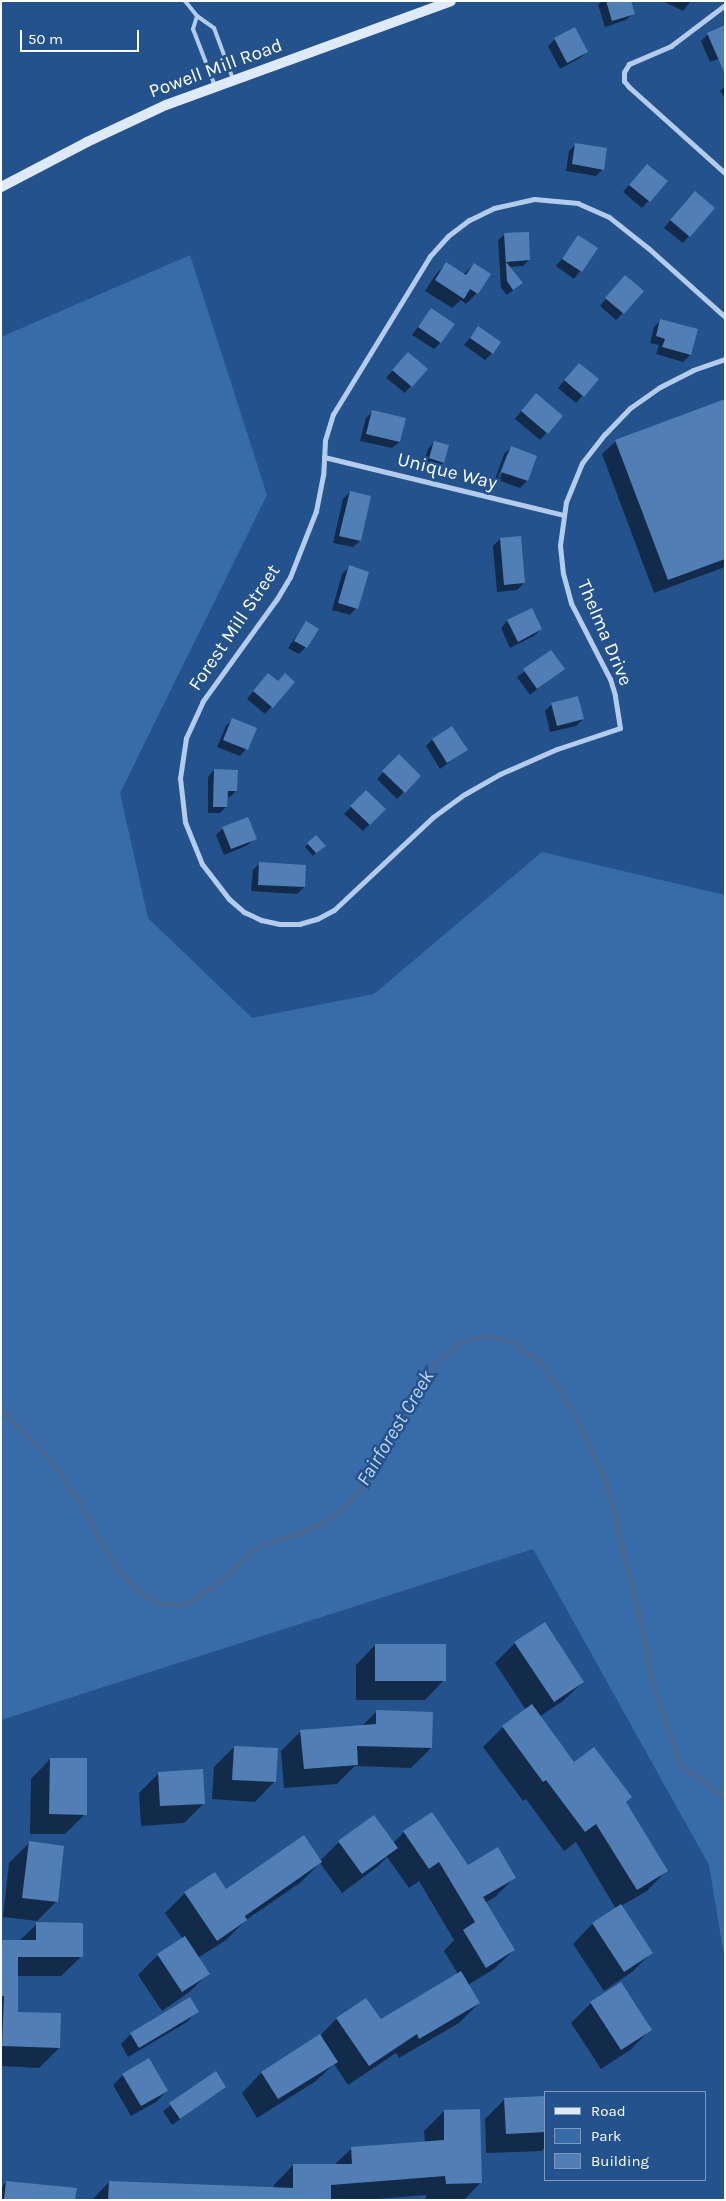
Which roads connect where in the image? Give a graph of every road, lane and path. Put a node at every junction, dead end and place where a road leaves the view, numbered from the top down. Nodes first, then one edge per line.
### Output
1 (185, 1) edge
2 (451, 1) edge
3 (725, 5) edge
4 (198, 16) junction
5 (233, 79) junction
6 (215, 86) junction
7 (725, 173) edge
8 (1, 186) edge
9 (725, 317) edge
10 (725, 359) edge
11 (324, 457) junction
12 (563, 515) junction
13 (620, 728) joint

1 - 4 lane
2 - 5 street, Powell Mill Road
3 - 7 street
4 - 5 lane
4 - 6 lane
5 - 6 street, Powell Mill Road
6 - 8 street, Powell Mill Road
9 - 11 street, Forest Mill Street
10 - 12 street, Thelma Drive
11 - 12 street, Unique Way
11 - 13 street, Forest Mill Street
12 - 13 street, Thelma Drive

